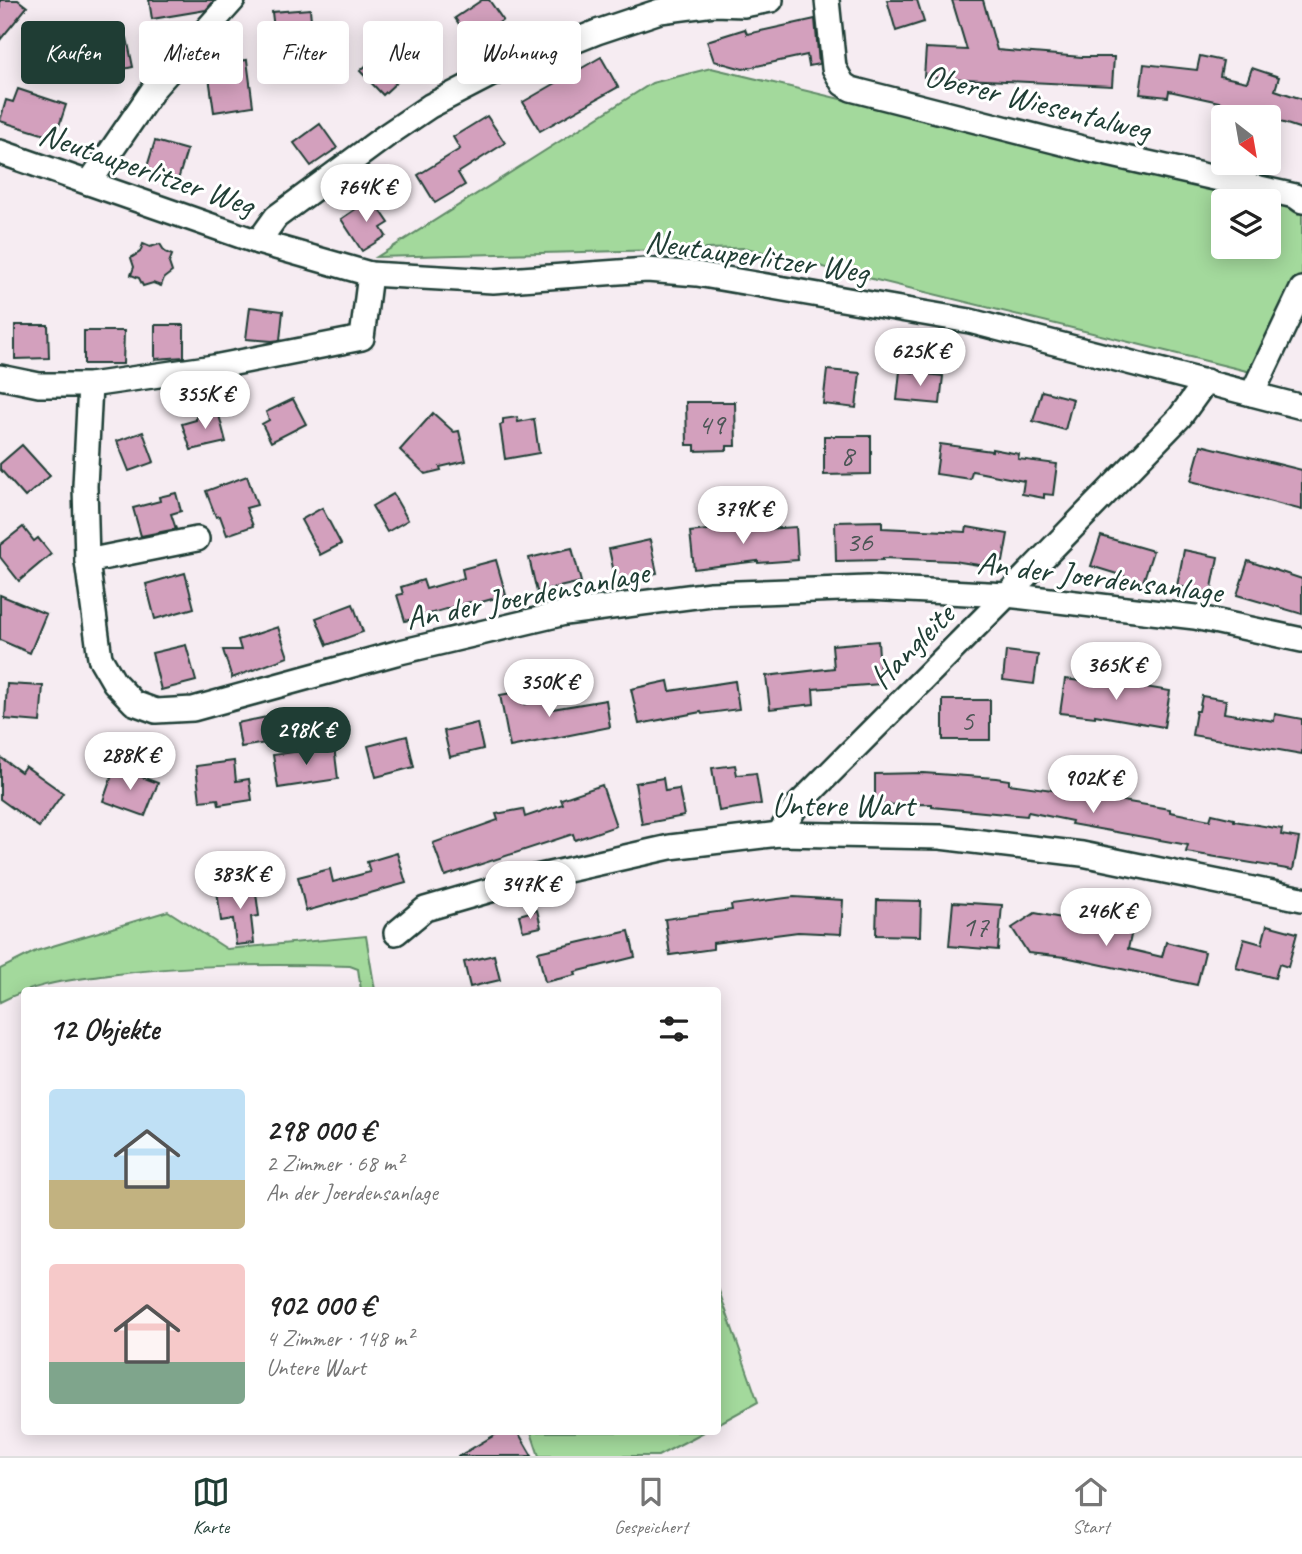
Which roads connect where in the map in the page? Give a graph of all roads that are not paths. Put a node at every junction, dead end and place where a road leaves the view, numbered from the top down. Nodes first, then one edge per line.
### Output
1 (233, 0) edge
2 (771, 0) edge
3 (827, 0) edge
4 (0, 152) edge
5 (89, 183) junction
6 (1302, 201) edge
7 (258, 242) junction
8 (370, 274) junction
9 (1302, 289) edge
10 (0, 377) edge
11 (1206, 381) junction
12 (90, 385) junction
13 (1252, 394) junction
14 (1302, 407) edge
15 (197, 539) dead end
16 (87, 561) junction
17 (1007, 595) junction
18 (1302, 640) edge
19 (779, 834) junction
20 (1302, 899) edge
21 (396, 933) dead end

1 - 5 street
2 - 7 street
3 - 6 street, Oberer Wiesentalweg
4 - 5 street, Neutauperlitzer Weg
5 - 7 street, Neutauperlitzer Weg
7 - 8 street, Neutauperlitzer Weg
8 - 11 street, Neutauperlitzer Weg
8 - 12 street
9 - 13 street
10 - 12 street
11 - 13 street, Neutauperlitzer Weg
11 - 17 street, Hangleite
12 - 16 street, An der Joerdensanlage
13 - 14 street, Neutauperlitzer Weg
15 - 16 street
16 - 17 street, An der Joerdensanlage
17 - 18 street, An der Joerdensanlage
17 - 19 street, Hangleite
19 - 20 street, Untere Wart
19 - 21 street, Untere Wart

